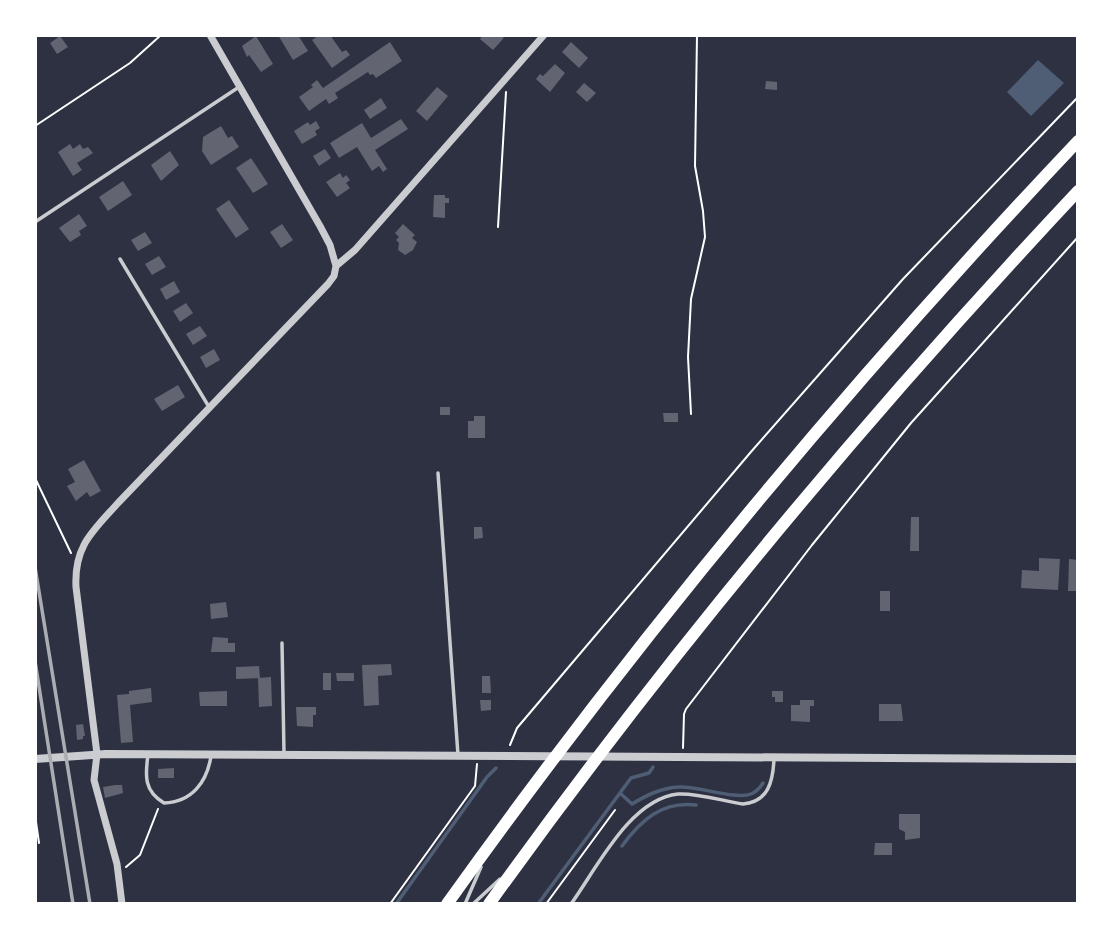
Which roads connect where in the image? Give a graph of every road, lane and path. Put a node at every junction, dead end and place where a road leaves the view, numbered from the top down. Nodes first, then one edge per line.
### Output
1 (161, 35) edge
2 (210, 35) edge
3 (544, 35) edge
4 (697, 35) edge
5 (504, 81) junction
6 (240, 86) junction
7 (1078, 97) edge
8 (35, 126) edge
9 (1078, 141) edge
10 (1078, 191) edge
11 (35, 222) edge
12 (498, 227) dead end
13 (1078, 237) edge
14 (120, 259) dead end
15 (336, 266) junction
16 (210, 410) junction
17 (691, 414) dead end
18 (438, 474) dead end
19 (35, 478) edge
20 (76, 565) junction
21 (282, 643) dead end
22 (97, 754) junction
23 (148, 755) junction
24 (211, 756) junction
25 (284, 756) junction
26 (510, 756) junction
27 (458, 757) junction
28 (477, 757) junction
29 (682, 757) junction
30 (775, 757) junction
31 (35, 759) edge
32 (1078, 759) edge
33 (162, 802) junction
34 (615, 810) dead end
35 (35, 815) edge
36 (604, 823) junction
37 (619, 835) junction
38 (493, 839) junction
39 (39, 843) dead end
40 (520, 860) junction
41 (118, 870) junction
42 (122, 904) edge
43 (390, 904) edge
44 (447, 904) edge
45 (465, 904) edge
46 (473, 904) edge
47 (489, 904) edge
48 (546, 904) edge
49 (571, 904) edge

1 - 8 path
2 - 6 street
3 - 5 street
4 - 17 path
5 - 12 path
5 - 15 street
6 - 11 lane
6 - 15 street
7 - 26 path
9 - 38 highway
10 - 40 highway
13 - 29 path
14 - 16 lane
15 - 16 street
16 - 20 street
18 - 27 lane
19 - 20 path
20 - 22 street
21 - 25 lane
22 - 23 street
22 - 31 street
22 - 41 street
23 - 24 street
23 - 33 lane
24 - 25 street
24 - 33 lane
25 - 27 street
26 - 28 street
26 - 29 street
27 - 28 street
28 - 43 path
29 - 30 street
30 - 32 street
30 - 37 lane
33 - 41 path
34 - 36 path
35 - 39 path
36 - 37 path
36 - 48 path
37 - 49 lane
38 - 44 highway
38 - 45 lane
40 - 46 lane
40 - 47 highway
41 - 42 street

